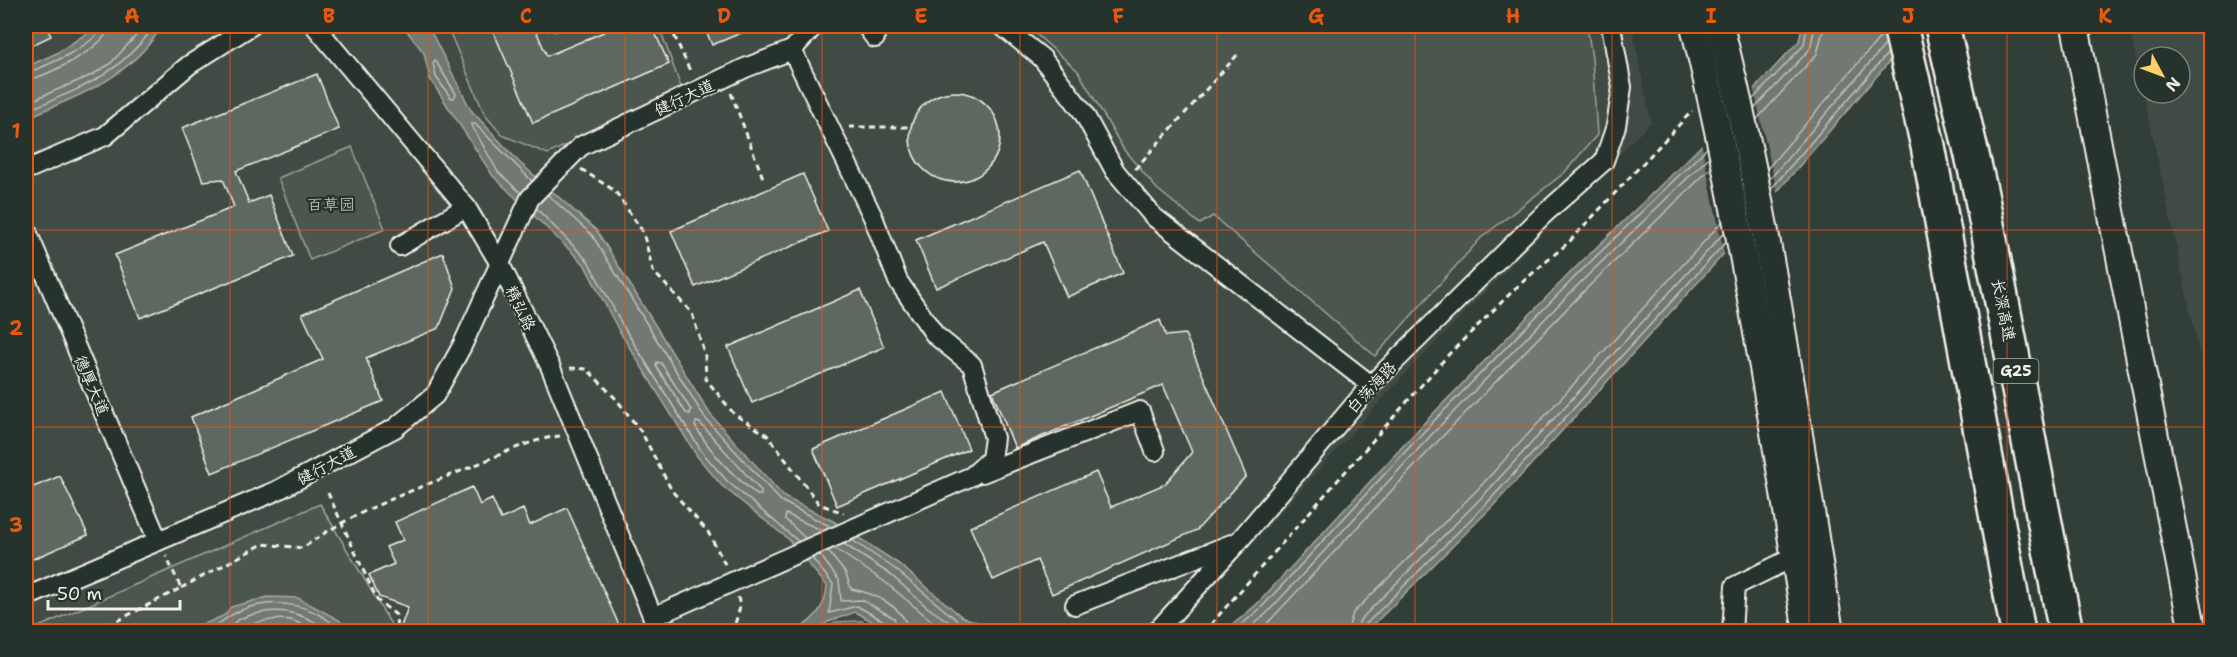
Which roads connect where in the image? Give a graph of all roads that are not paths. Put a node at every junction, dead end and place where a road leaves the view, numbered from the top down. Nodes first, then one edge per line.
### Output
1 (251, 26) edge
2 (315, 26) edge
3 (1002, 26) edge
4 (1611, 26) edge
5 (1694, 26) edge
6 (1720, 26) edge
7 (1900, 26) edge
8 (1942, 26) edge
9 (2075, 26) edge
10 (815, 27) edge
11 (792, 50) junction
12 (26, 170) edge
13 (466, 207) junction
14 (26, 229) edge
15 (400, 246) dead end
16 (500, 264) junction
17 (1371, 385) junction
18 (1155, 451) dead end
19 (972, 476) junction
20 (158, 541) junction
21 (1238, 542) junction
22 (1794, 557) junction
23 (26, 597) edge
24 (1075, 605) dead end
25 (656, 624) edge
26 (1156, 632) edge
27 (1732, 632) edge
28 (1807, 632) edge
29 (1830, 632) edge
30 (2018, 632) edge
31 (2066, 632) edge
32 (2193, 632) edge

1 - 12 street
2 - 13 street, 精弘路
3 - 17 street
4 - 17 street, 白荡海路
5 - 22 street
6 - 29 street
7 - 30 highway, G25
8 - 31 highway, 长深高速 / G25
9 - 32 street
10 - 11 street, 健行大道
11 - 16 street, 健行大道
11 - 19 street
13 - 15 street
13 - 16 street, 精弘路
14 - 20 street, 德厚大道
16 - 20 street, 健行大道
16 - 25 street, 精弘路
17 - 21 street, 白荡海路
18 - 19 street
19 - 25 street
20 - 23 street, 健行大道
21 - 24 street
21 - 26 street, 白荡海路
22 - 27 street
22 - 28 street

